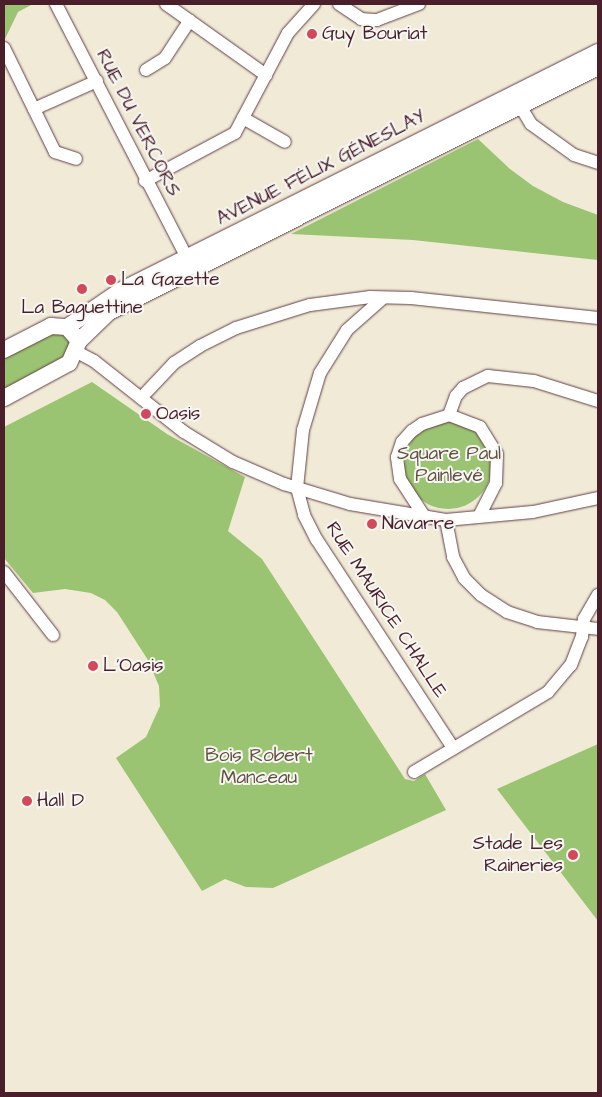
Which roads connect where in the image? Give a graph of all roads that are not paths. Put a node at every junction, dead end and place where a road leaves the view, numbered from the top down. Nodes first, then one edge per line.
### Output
1 (56, 4) edge
2 (166, 4) edge
3 (314, 4) edge
4 (339, 4) edge
5 (418, 4) edge
6 (190, 20) junction
7 (4, 48) edge
8 (598, 52) edge
9 (598, 67) edge
10 (146, 70) dead end
11 (266, 75) junction
12 (97, 82) junction
13 (516, 100) junction
14 (34, 109) junction
15 (243, 118) junction
16 (285, 142) dead end
17 (76, 159) dead end
18 (598, 164) edge
19 (145, 181) junction
20 (190, 264) junction
21 (383, 298) junction
22 (598, 318) edge
23 (67, 327) junction
24 (78, 347) junction
25 (4, 350) edge
26 (4, 398) edge
27 (141, 398) junction
28 (598, 401) edge
29 (449, 415) junction
30 (297, 488) junction
31 (598, 498) edge
32 (424, 516) junction
33 (479, 516) junction
34 (446, 520) junction
35 (4, 572) edge
36 (598, 595) edge
37 (583, 628) junction
38 (598, 629) edge
39 (53, 635) dead end
40 (453, 748) junction
41 (414, 772) dead end

1 - 12 street, RUE DU VERCORS
2 - 6 street
3 - 11 street
4 - 5 street
6 - 10 street
6 - 11 street
7 - 14 street
8 - 13 main road, AVENUE FÉLIX GÉNESLAY
9 - 13 main road, AVENUE FÉLIX GÉNESLAY
11 - 15 street
12 - 14 street
12 - 19 street, RUE DU VERCORS
13 - 18 street
13 - 20 main road, AVENUE FÉLIX GÉNESLAY
14 - 17 street
15 - 16 street
15 - 19 street
19 - 20 street, RUE DU VERCORS
20 - 23 main road, AVENUE FÉLIX GÉNESLAY
20 - 24 main road, AVENUE FÉLIX GÉNESLAY
21 - 22 street
21 - 27 street
21 - 30 street
23 - 24 main road
23 - 25 main road
24 - 26 main road, AVENUE FÉLIX GÉNESLAY
24 - 27 street
27 - 30 street
28 - 29 street
29 - 32 street
29 - 33 street
30 - 32 street
30 - 40 street, RUE MAURICE CHALLE
31 - 33 street
32 - 34 street
33 - 34 street
34 - 37 street
35 - 39 street
36 - 37 street
37 - 38 street
37 - 40 street
40 - 41 street

